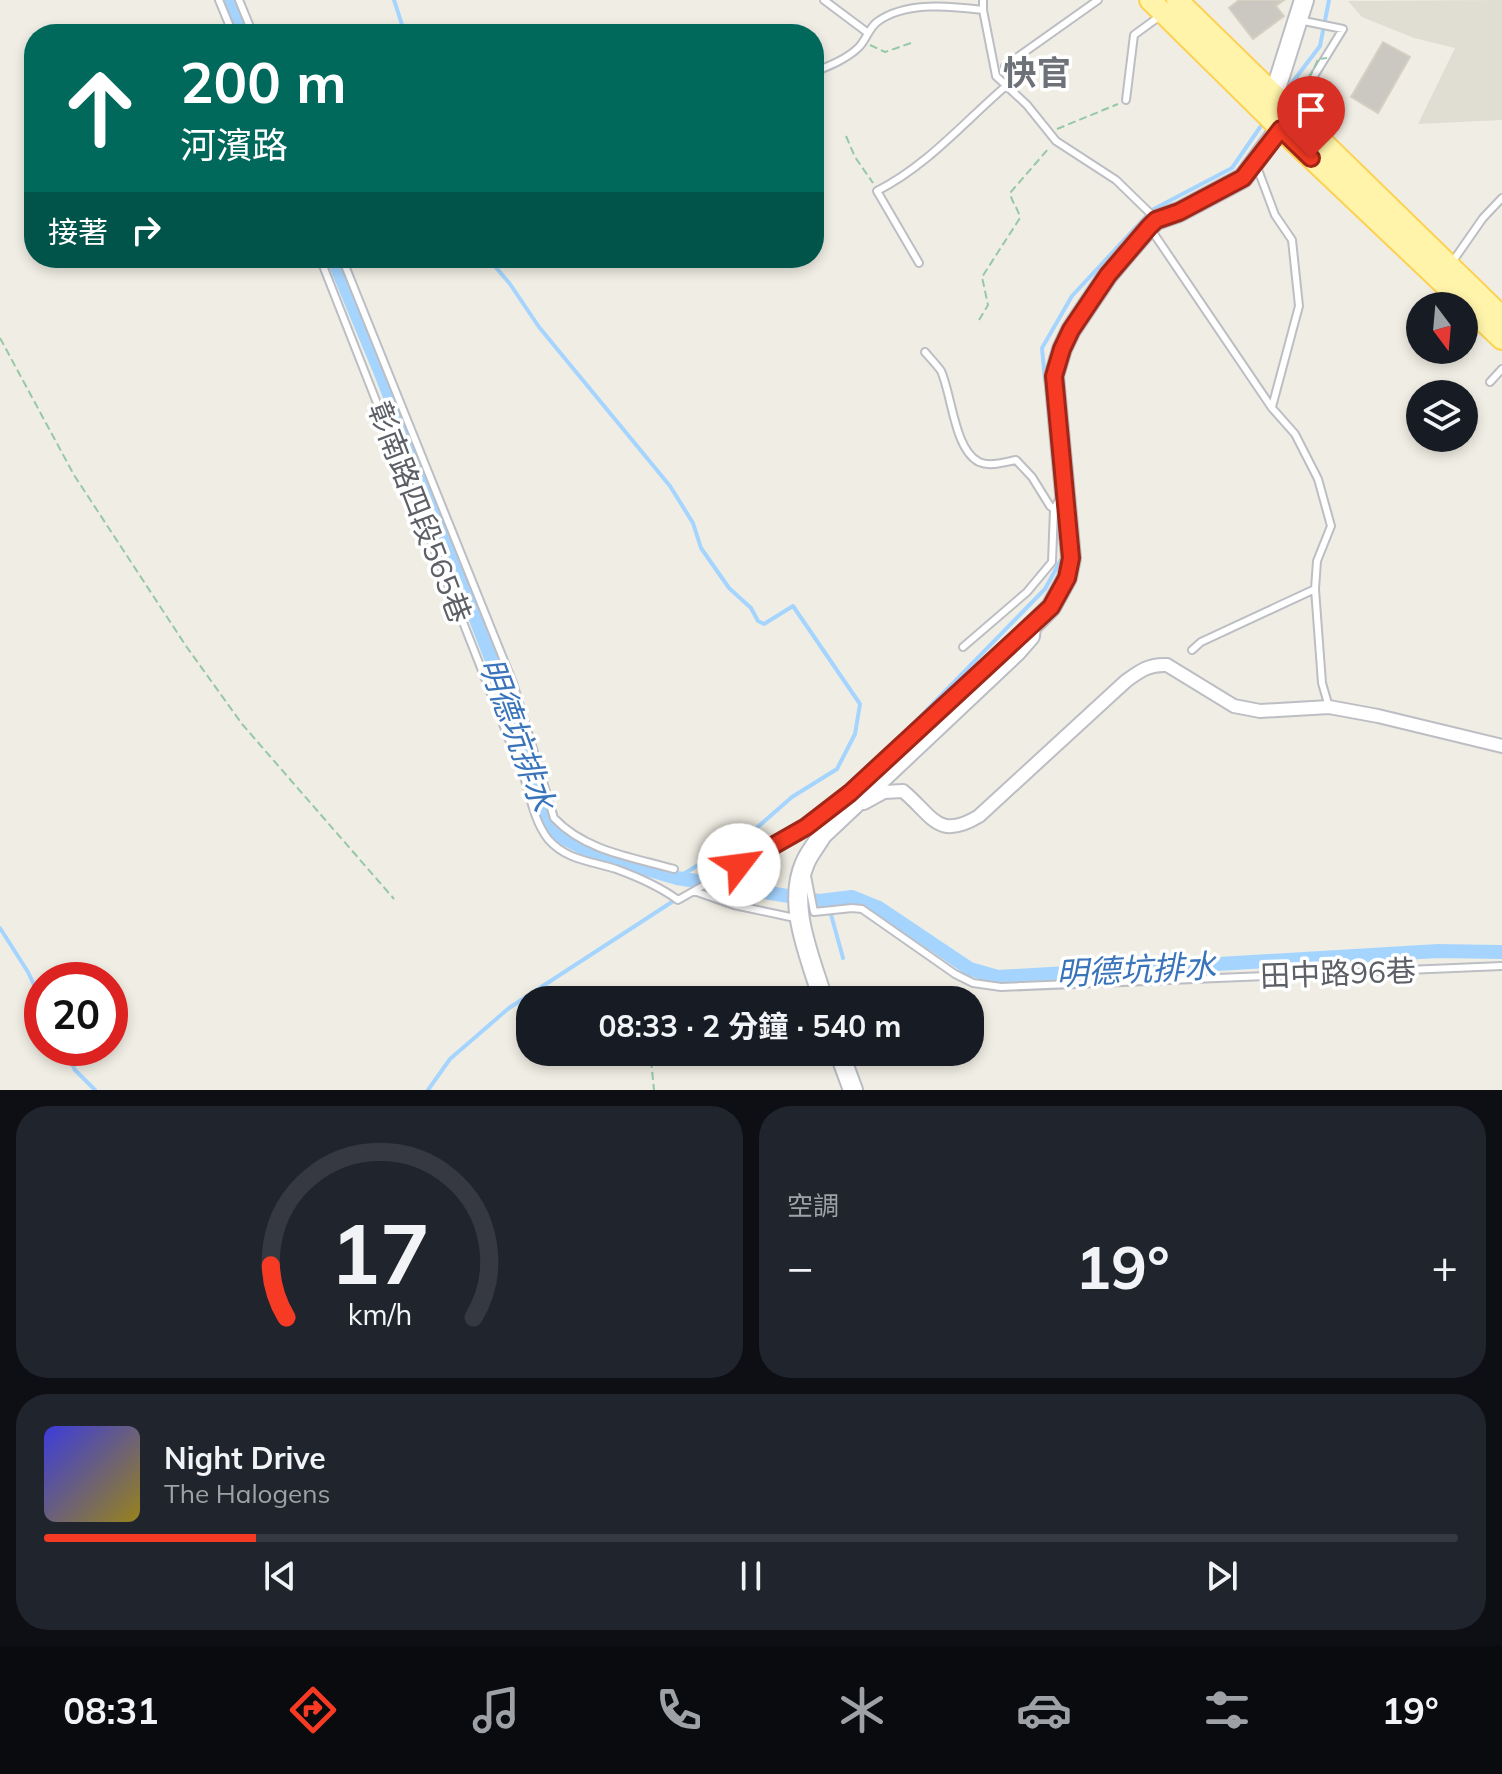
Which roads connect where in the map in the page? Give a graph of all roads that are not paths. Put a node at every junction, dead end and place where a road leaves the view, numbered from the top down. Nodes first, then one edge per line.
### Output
1 (219, 0) edge
2 (239, 0) edge
3 (824, 0) edge
4 (983, 0) edge
5 (1098, 0) edge
6 (1304, 0) edge
7 (1168, 4) edge
8 (983, 10) junction
9 (1300, 20) junction
10 (229, 24) edge
11 (249, 24) edge
12 (868, 33) junction
13 (1005, 66) dead end
14 (824, 68) edge
15 (1006, 86) junction
16 (1126, 100) road end
17 (1268, 102) junction
18 (1286, 121) junction
19 (1256, 163) junction
20 (1502, 198) edge
21 (1153, 224) junction
22 (919, 263) dead end
23 (1449, 267) junction
24 (324, 268) edge
25 (346, 268) edge
26 (1502, 317) edge
27 (1502, 339) edge
28 (925, 352) dead end
29 (1502, 369) edge
30 (1490, 382) dead end
31 (1272, 408) junction
32 (1066, 489) junction
33 (1054, 509) junction
34 (1315, 589) junction
35 (1031, 627) junction
36 (963, 647) dead end
37 (1192, 650) dead end
38 (984, 670) dead end
39 (973, 681) dead end
40 (1329, 707) junction
41 (1502, 746) edge
42 (550, 805) junction
43 (534, 810) junction
44 (850, 810) junction
45 (804, 864) junction
46 (674, 869) dead end
47 (694, 891) junction
48 (800, 919) junction
49 (1502, 966) edge
50 (819, 986) edge
51 (844, 1066) edge
52 (853, 1090) edge

1 - 10 lane
2 - 11 lane
3 - 12 lane
4 - 8 lane
5 - 13 lane
6 - 9 street
7 - 16 lane
7 - 17 main road
8 - 12 lane
8 - 15 lane
9 - 17 street
9 - 18 lane
12 - 14 lane
15 - 21 lane
15 - 22 lane
17 - 18 main road
18 - 19 street
18 - 23 main road
18 - 27 main road
19 - 21 street
19 - 31 lane
20 - 23 lane
21 - 31 lane
21 - 32 street
23 - 26 main road
24 - 43 lane, 彰南路四段565巷
25 - 42 lane
28 - 33 lane
29 - 30 lane
31 - 34 lane
32 - 33 lane
32 - 35 street
33 - 36 lane
34 - 37 lane
34 - 40 lane
35 - 38 lane
35 - 44 street
39 - 47 lane
40 - 41 street
40 - 44 street
42 - 43 lane
42 - 46 lane
43 - 47 lane, 彰南路四段565巷
44 - 45 street
45 - 48 street
45 - 49 lane, 田中路96巷
47 - 48 lane
48 - 50 street
51 - 52 street

